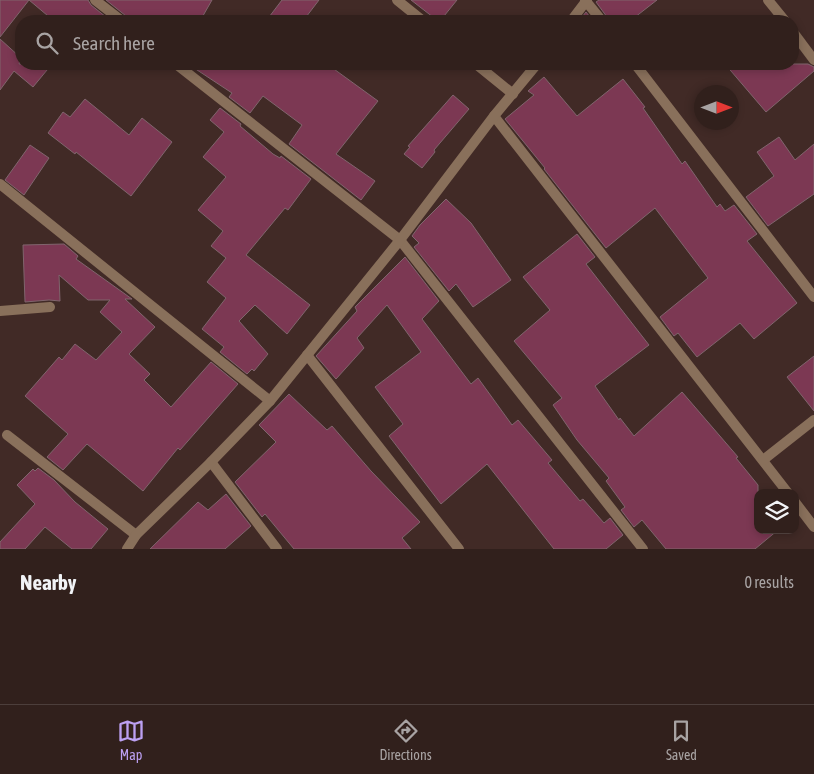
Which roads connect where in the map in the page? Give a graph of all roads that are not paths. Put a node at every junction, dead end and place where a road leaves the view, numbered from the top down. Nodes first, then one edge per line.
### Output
1 (95, 0) edge
2 (397, 0) edge
3 (586, 0) edge
4 (768, 0) edge
5 (114, 15) edge
6 (416, 15) edge
7 (575, 15) edge
8 (597, 15) edge
9 (779, 15) edge
10 (799, 40) edge
11 (814, 60) edge
12 (184, 70) edge
13 (483, 70) edge
14 (532, 70) edge
15 (640, 70) edge
16 (513, 94) junction
17 (494, 116) junction
18 (0, 184) edge
19 (400, 240) junction
20 (814, 296) edge
21 (50, 307) dead end
22 (0, 311) edge
23 (307, 355) junction
24 (270, 401) junction
25 (814, 420) edge
26 (7, 435) dead end
27 (763, 460) junction
28 (211, 462) junction
29 (785, 489) edge
30 (799, 507) edge
31 (814, 527) edge
32 (136, 535) junction
33 (127, 549) edge
34 (277, 549) edge
35 (459, 549) edge
36 (643, 549) edge

1 - 5 street
2 - 6 street
3 - 7 street
3 - 8 street
4 - 9 street
10 - 11 street
12 - 19 street
13 - 16 street
14 - 16 street
15 - 20 street
16 - 17 street
17 - 19 street
17 - 27 street
18 - 24 street
19 - 23 street
19 - 36 street
21 - 22 street
23 - 24 street
23 - 35 street
24 - 28 street
25 - 27 street
26 - 32 street
27 - 29 street
28 - 32 street
28 - 34 street
30 - 31 street
32 - 33 street

